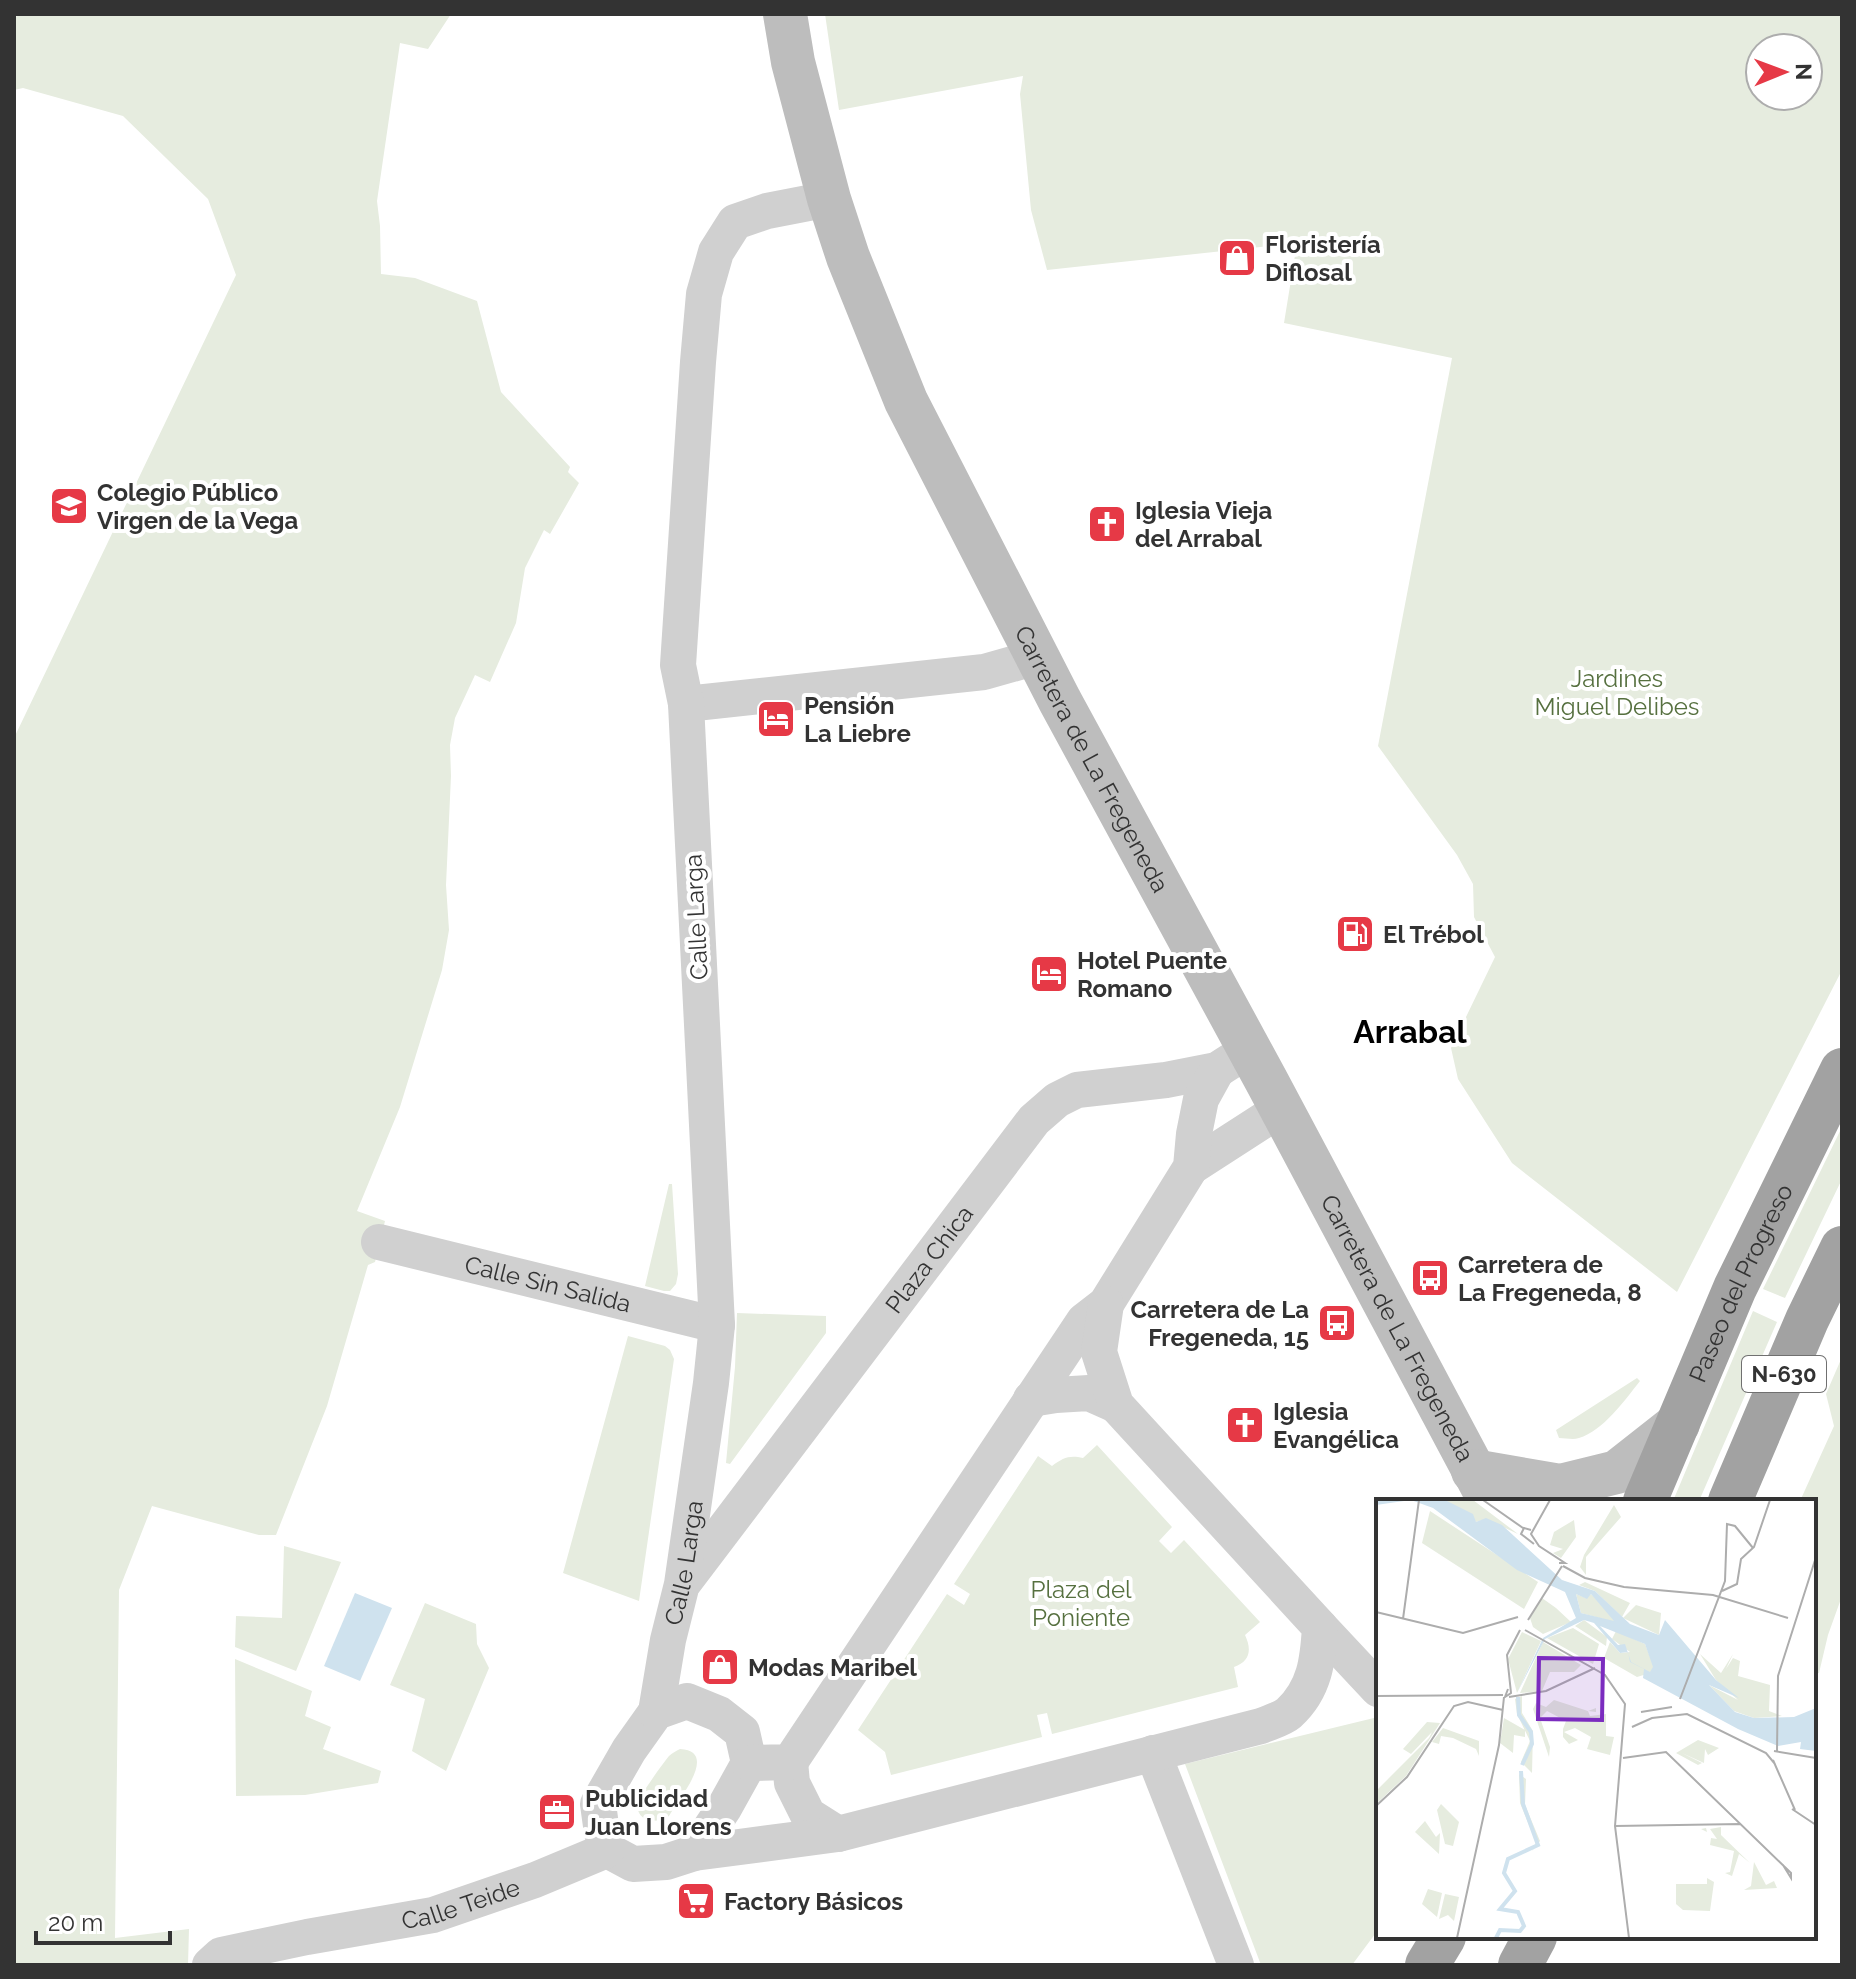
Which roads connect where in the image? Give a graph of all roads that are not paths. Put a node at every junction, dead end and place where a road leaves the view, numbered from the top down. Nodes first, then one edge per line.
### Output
1 (785, 14) edge
2 (829, 199) junction
3 (1037, 657) junction
4 (686, 704) junction
5 (1233, 1060) junction
6 (1842, 1070) edge
7 (1281, 1109) junction
8 (1191, 1167) junction
9 (379, 1242) dead end
10 (1842, 1248) edge
11 (1106, 1304) junction
12 (717, 1325) junction
13 (1031, 1399) junction
14 (1116, 1405) junction
15 (1678, 1424) junction
16 (1482, 1486) edge
17 (1646, 1499) edge
18 (1731, 1499) edge
19 (682, 1584) junction
20 (1320, 1627) junction
21 (1376, 1687) edge
22 (656, 1712) junction
23 (1153, 1753) junction
24 (790, 1762) junction
25 (749, 1763) junction
26 (838, 1834) junction
27 (607, 1850) junction
28 (694, 1853) junction
29 (1443, 1939) edge
30 (308, 1951) edge
31 (210, 1965) edge
32 (1236, 1965) edge
33 (1427, 1965) edge

1 - 2 main road, Carretera de La Fregeneda
2 - 3 main road, Carretera de La Fregeneda
2 - 4 street, Calle Larga
3 - 4 street
3 - 5 main road, Carretera de La Fregeneda
4 - 12 street, Calle Larga
5 - 7 main road, Carretera de La Fregeneda
5 - 8 street
5 - 19 street, Plaza Chica
6 - 15 highway, Paseo del Progreso / N-630
7 - 8 street
7 - 16 main road, Carretera de La Fregeneda
8 - 11 street
9 - 12 street, Calle Sin Salida
10 - 18 highway, N-630
11 - 13 street
11 - 14 street
12 - 19 street, Calle Larga
13 - 14 street
13 - 24 street
14 - 20 street
15 - 16 main road, Carretera de La Fregeneda
15 - 17 highway, Paseo del Progreso / N-630
19 - 22 street, Calle Larga
20 - 21 street
20 - 23 street
22 - 25 street
22 - 27 street
23 - 26 street
23 - 32 street
24 - 25 street
24 - 26 street
25 - 28 street
26 - 28 street
27 - 28 street
27 - 30 street, Calle Teide
29 - 33 highway
30 - 31 street, Calle Teide

